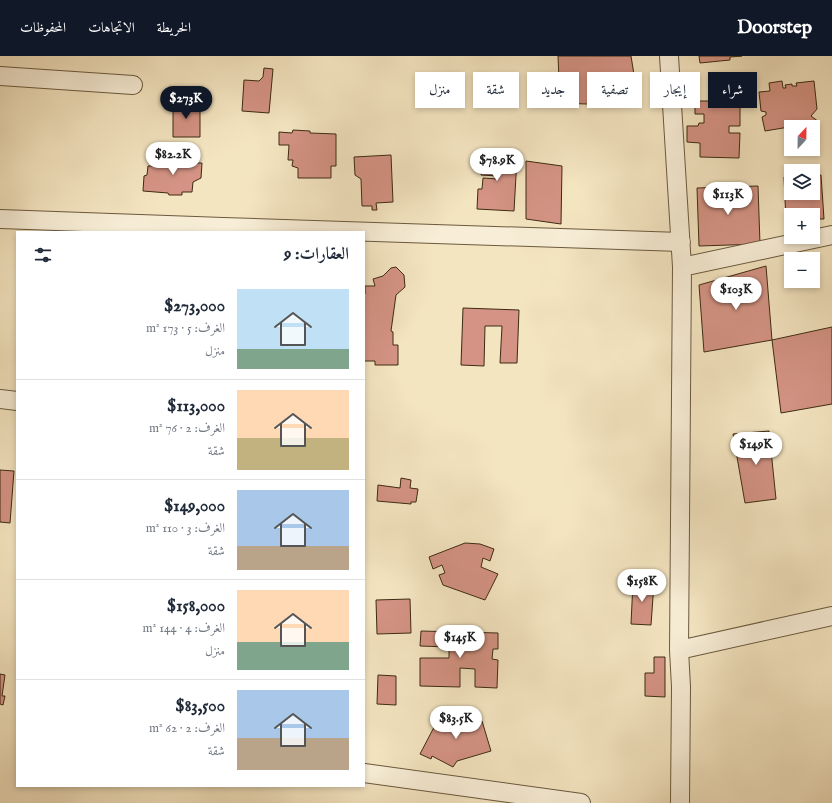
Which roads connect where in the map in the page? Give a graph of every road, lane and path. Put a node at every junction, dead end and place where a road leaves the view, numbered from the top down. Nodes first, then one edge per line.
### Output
1 (669, 56) edge
2 (0, 76) edge
3 (133, 85) dead end
4 (0, 219) edge
5 (31, 226) edge
6 (223, 230) edge
7 (261, 231) edge
8 (365, 234) edge
9 (832, 235) edge
10 (680, 242) junction
11 (682, 267) junction
12 (0, 399) edge
13 (16, 401) edge
14 (832, 616) edge
15 (679, 650) junction
16 (365, 773) edge
17 (581, 803) edge
18 (680, 803) edge

1 - 10 street
2 - 3 street
4 - 5 street
5 - 6 street
6 - 7 street
8 - 10 street
9 - 11 street
10 - 11 street
11 - 15 street
12 - 13 street
14 - 15 street
15 - 18 street
16 - 17 street

